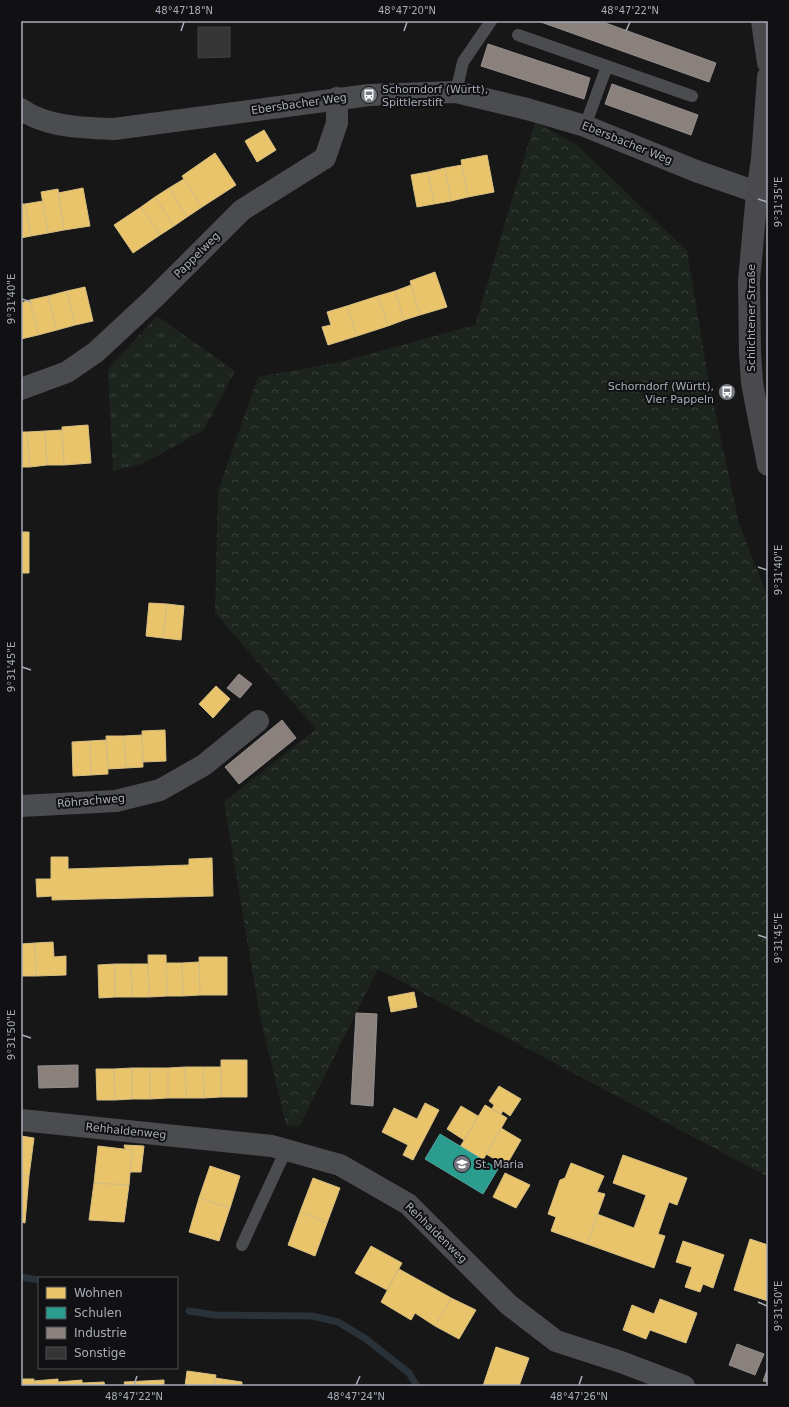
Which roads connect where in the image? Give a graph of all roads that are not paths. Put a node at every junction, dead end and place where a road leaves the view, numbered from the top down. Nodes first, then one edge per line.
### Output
1 (491, 21) edge
2 (762, 21) edge
3 (518, 35) dead end
4 (768, 63) edge
5 (607, 66) junction
6 (768, 77) edge
7 (456, 92) junction
8 (692, 96) dead end
9 (337, 98) junction
10 (21, 110) edge
11 (585, 126) junction
12 (762, 195) edge
13 (21, 388) edge
14 (768, 465) edge
15 (258, 721) dead end
16 (21, 806) edge
17 (21, 1120) edge
18 (286, 1150) junction
19 (242, 1245) dead end
20 (684, 1386) edge

1 - 7 lane
2 - 4 main road
3 - 5 lane
5 - 8 lane
5 - 11 lane
6 - 12 main road, Schlichtener Straße
7 - 9 street, Ebersbacher Weg
7 - 11 street, Ebersbacher Weg
9 - 10 street, Ebersbacher Weg
9 - 13 street, Pappelweg
11 - 12 street, Ebersbacher Weg
12 - 14 main road, Schlichtener Straße
15 - 16 street, Röhrachweg
17 - 18 street, Rehhaldenweg
18 - 19 lane
18 - 20 street, Rehhaldenweg

